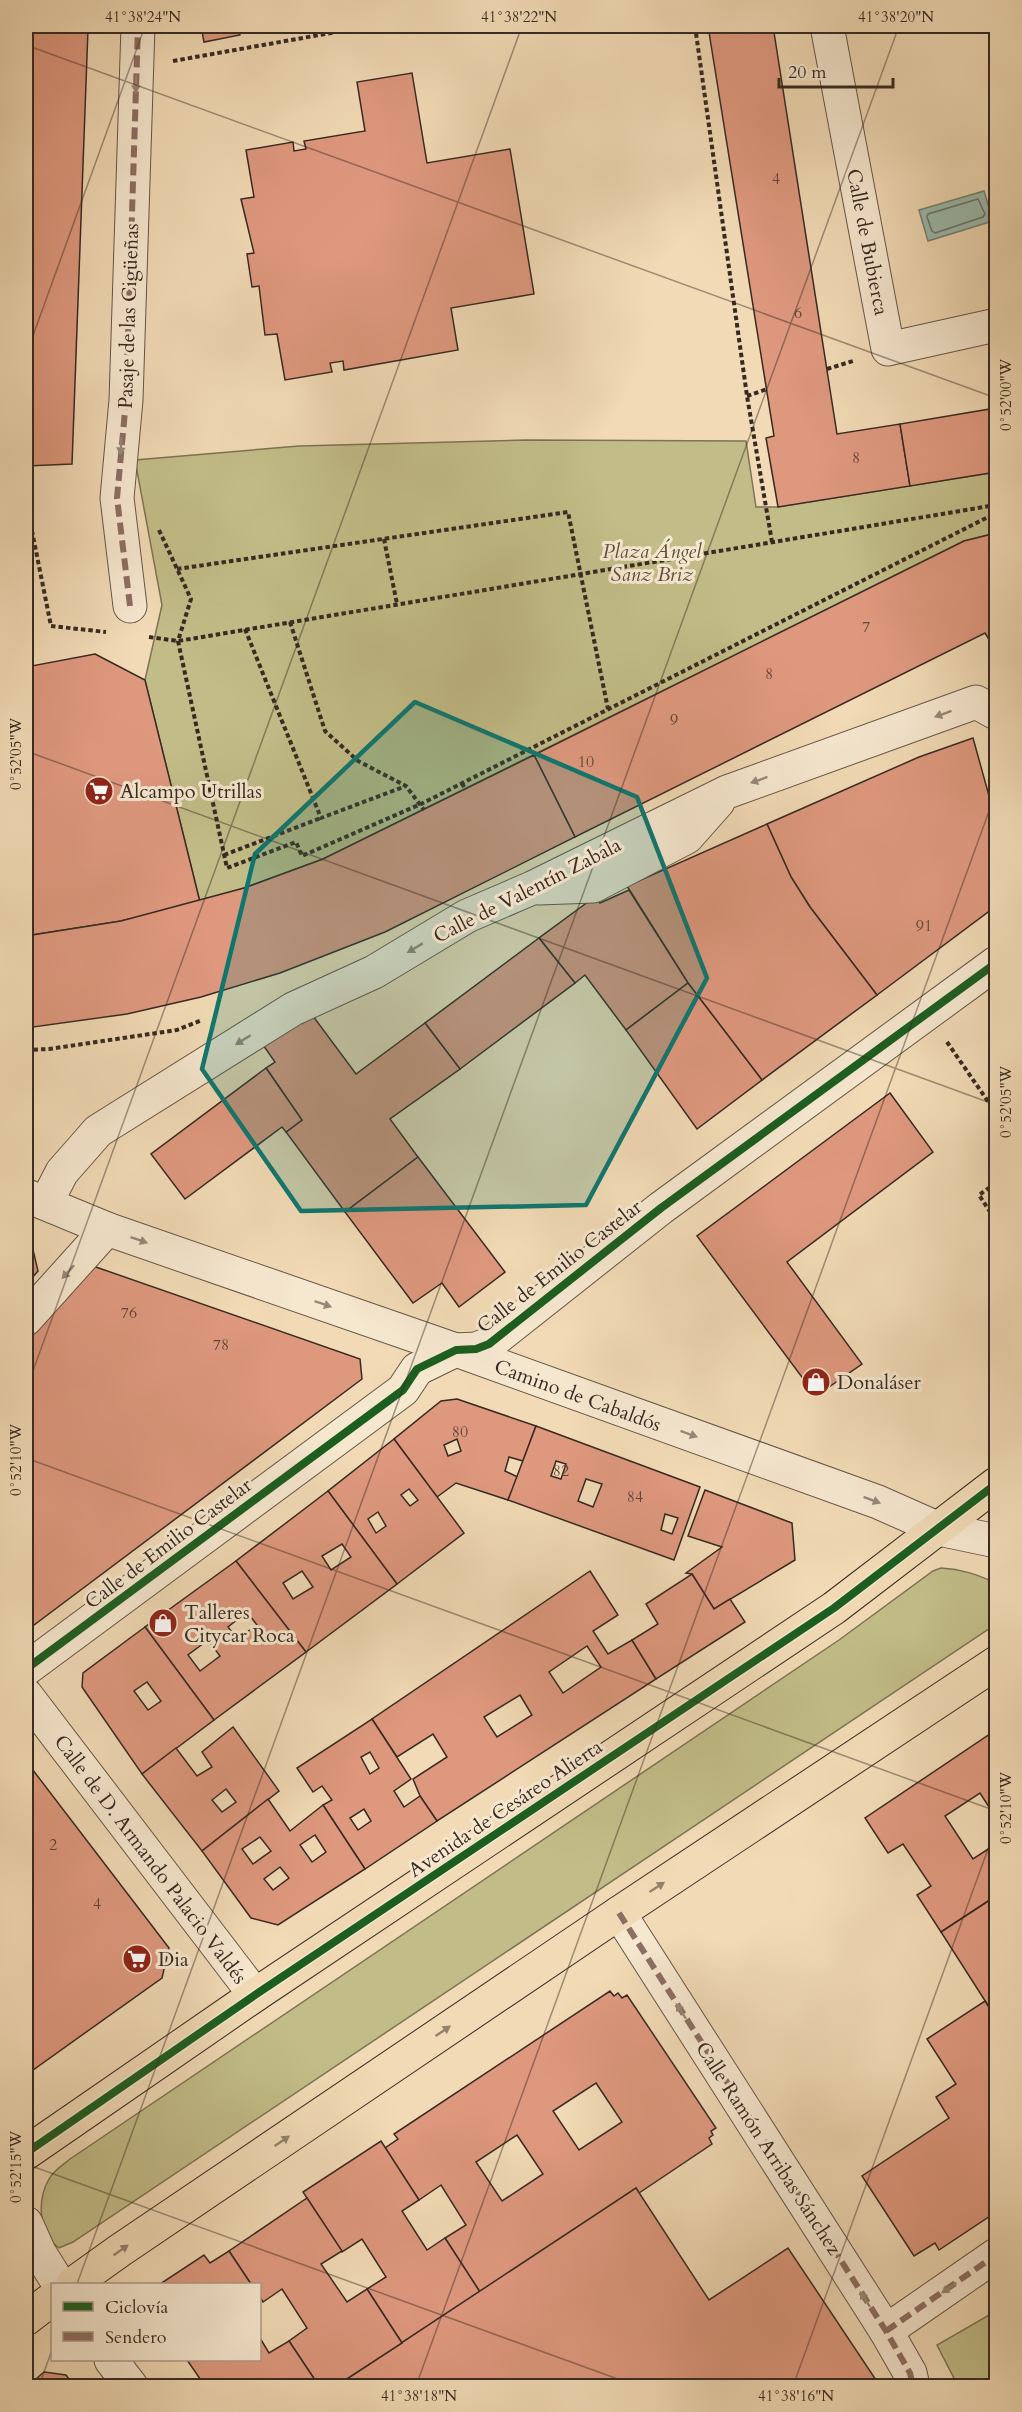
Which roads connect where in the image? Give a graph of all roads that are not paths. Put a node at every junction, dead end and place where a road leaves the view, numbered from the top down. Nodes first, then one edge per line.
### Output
1 (138, 26) edge
2 (827, 26) edge
3 (996, 325) edge
4 (130, 606) dead end
5 (996, 713) edge
6 (996, 963) edge
7 (36, 1199) edge
8 (107, 1228) junction
9 (26, 1318) edge
10 (456, 1350) junction
11 (996, 1484) edge
12 (939, 1529) junction
13 (996, 1541) edge
14 (996, 1663) edge
15 (26, 1669) edge
16 (26, 1695) edge
17 (619, 1913) junction
18 (255, 1995) junction
19 (28, 2154) edge
20 (26, 2223) edge
21 (996, 2255) edge
22 (58, 2283) edge
23 (74, 2283) edge
24 (51, 2301) edge
25 (26, 2319) edge
26 (886, 2331) junction
27 (112, 2361) edge
28 (131, 2386) edge
29 (913, 2386) edge

1 -> 4 street, Pasaje de las Cigüeñas
2 - 3 street, Calle de Bubierca
5 -> 7 street, Calle de Valentín Zabala
6 - 10 street, Calle de Emilio Castelar
7 - 8 street, Camino de Cabaldós
8 -> 9 street
8 -> 10 street, Camino de Cabaldós
10 -> 12 street, Camino de Cabaldós
10 - 15 street, Calle de Emilio Castelar
11 - 12 main road, Avenida de Cesáreo Alierta
12 - 13 street, Camino de Cabaldós
12 - 18 main road, Avenida de Cesáreo Alierta
17 -> 14 main road
16 - 18 street, Calle de D. Armando Palacio Valdés
23 -> 17 main road
26 -> 17 street, Calle Ramón Arribas Sánchez
18 - 19 main road, Avenida de Cesáreo Alierta
20 - 22 street
21 -> 26 street
24 - 25 main road
26 - 29 street, Calle Ramón Arribas Sánchez
27 - 28 street

